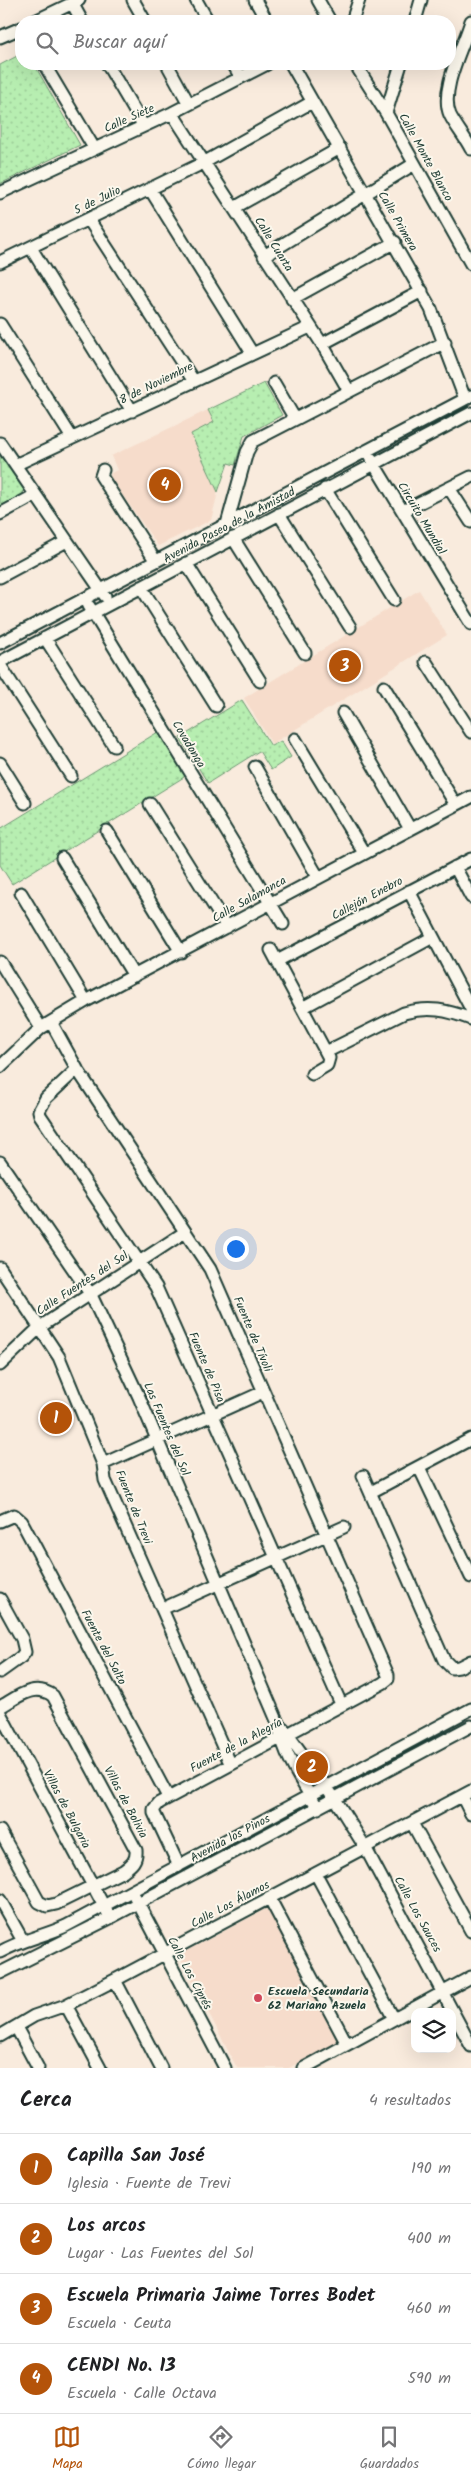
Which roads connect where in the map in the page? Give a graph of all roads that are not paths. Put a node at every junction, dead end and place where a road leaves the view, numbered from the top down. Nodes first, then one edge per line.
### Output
1 (133, 0) edge
2 (196, 0) edge
3 (255, 0) edge
4 (318, 0) edge
5 (359, 0) edge
6 (421, 0) edge
7 (76, 2) edge
8 (48, 15) edge
9 (80, 15) edge
10 (142, 15) edge
11 (205, 15) edge
12 (264, 15) edge
13 (327, 15) edge
14 (354, 15) edge
15 (416, 15) edge
16 (471, 21) edge
17 (15, 31) edge
18 (0, 37) edge
19 (469, 41) edge
20 (456, 69) edge
21 (48, 70) edge
22 (111, 70) edge
23 (170, 70) edge
24 (236, 70) edge
25 (254, 70) edge
26 (294, 70) edge
27 (359, 70) edge
28 (400, 70) edge
29 (456, 70) edge
30 (240, 76) junction
31 (312, 102) junction
32 (189, 104) junction
33 (386, 113) junction
34 (172, 114) junction
35 (144, 125) junction
36 (94, 148) junction
37 (340, 148) junction
38 (471, 149) edge
39 (205, 162) junction
40 (414, 164) junction
41 (150, 189) junction
42 (366, 192) junction
43 (0, 193) edge
44 (234, 208) junction
45 (89, 220) junction
46 (395, 242) junction
47 (31, 248) junction
48 (264, 256) junction
49 (0, 262) edge
50 (471, 263) edge
51 (422, 291) junction
52 (292, 299) junction
53 (0, 324) edge
54 (310, 327) junction
55 (444, 342) junction
56 (322, 344) junction
57 (252, 352) junction
58 (193, 380) junction
59 (274, 383) dead end
60 (349, 391) junction
61 (468, 397) edge
62 (132, 411) junction
63 (471, 414) edge
64 (296, 419) junction
65 (72, 438) junction
66 (0, 443) edge
67 (366, 451) junction
68 (373, 464) junction
69 (15, 465) junction
70 (103, 470) dead end
71 (471, 477) edge
72 (449, 488) junction
73 (325, 489) junction
74 (36, 495) junction
75 (403, 512) junction
76 (0, 514) edge
77 (279, 514) junction
78 (471, 522) edge
79 (227, 524) junction
80 (233, 538) junction
81 (67, 541) junction
82 (155, 560) junction
83 (186, 563) junction
84 (0, 577) edge
85 (140, 587) junction
86 (101, 590) junction
87 (84, 598) junction
88 (394, 600) dead end
89 (110, 603) junction
90 (93, 613) junction
91 (471, 624) edge
92 (350, 627) dead end
93 (45, 638) junction
94 (0, 643) edge
95 (305, 653) dead end
96 (426, 662) dead end
97 (0, 664) edge
98 (260, 681) dead end
99 (384, 687) dead end
100 (216, 706) dead end
101 (343, 713) dead end
102 (471, 732) edge
103 (295, 739) dead end
104 (114, 746) dead end
105 (0, 763) edge
106 (255, 766) dead end
107 (71, 776) dead end
108 (471, 797) edge
109 (25, 803) dead end
110 (150, 804) dead end
111 (456, 805) junction
112 (410, 829) junction
113 (107, 831) dead end
114 (364, 853) junction
115 (62, 858) dead end
116 (471, 859) edge
117 (455, 868) junction
118 (318, 877) junction
119 (409, 891) junction
120 (21, 893) dead end
121 (471, 897) edge
122 (270, 904) junction
123 (283, 924) dead end
124 (227, 927) junction
125 (434, 937) junction
126 (271, 950) dead end
127 (181, 952) junction
128 (277, 961) junction
129 (0, 962) edge
130 (134, 976) junction
131 (86, 1001) junction
132 (302, 1008) junction
133 (471, 1009) edge
134 (471, 1019) edge
135 (46, 1025) junction
136 (326, 1052) junction
137 (0, 1066) edge
138 (77, 1069) junction
139 (312, 1074) dead end
140 (0, 1162) edge
141 (185, 1232) junction
142 (140, 1262) junction
143 (0, 1268) edge
144 (91, 1295) junction
145 (40, 1327) junction
146 (0, 1365) edge
147 (263, 1392) junction
148 (213, 1416) junction
149 (471, 1439) edge
150 (157, 1441) junction
151 (103, 1464) junction
152 (419, 1467) junction
153 (363, 1476) dead end
154 (370, 1492) junction
155 (5, 1518) edge
156 (344, 1527) dead end
157 (328, 1534) junction
158 (276, 1558) junction
159 (471, 1577) edge
160 (218, 1584) junction
161 (0, 1599) edge
162 (162, 1609) junction
163 (471, 1661) edge
164 (0, 1672) edge
165 (388, 1679) joint
166 (341, 1704) junction
167 (0, 1707) edge
168 (471, 1709) edge
169 (0, 1713) edge
170 (452, 1719) junction
171 (471, 1726) edge
172 (458, 1732) junction
173 (284, 1734) junction
174 (230, 1763) junction
175 (327, 1787) junction
176 (466, 1794) edge
177 (310, 1796) junction
178 (168, 1797) junction
179 (335, 1799) junction
180 (318, 1808) junction
181 (471, 1814) edge
182 (412, 1823) junction
183 (0, 1831) edge
184 (365, 1847) junction
185 (179, 1866) junction
186 (316, 1874) junction
187 (93, 1886) junction
188 (131, 1892) junction
189 (270, 1899) junction
190 (0, 1900) edge
191 (138, 1902) junction
192 (103, 1906) junction
193 (110, 1918) junction
194 (471, 1931) edge
195 (23, 1940) junction
196 (0, 1952) edge
197 (164, 1954) junction
198 (0, 1973) edge
199 (471, 1977) edge
200 (115, 1980) junction
201 (444, 1992) junction
202 (66, 2005) junction
203 (394, 2020) junction
204 (16, 2027) junction
205 (0, 2036) edge
206 (347, 2044) junction
207 (471, 2046) edge
208 (38, 2068) edge
209 (100, 2068) edge
210 (161, 2068) edge
211 (225, 2068) edge
212 (304, 2068) edge

1 - 10 street
2 - 11 street
3 - 12 street
4 - 13 street
5 - 14 street
6 - 15 street
7 - 8 street
7 - 9 street
16 - 19 street
17 - 18 street
19 - 20 street
21 - 36 street
22 - 35 street
23 - 32 street
24 - 30 street
25 - 30 street, Calle Siete
26 - 31 street, Calle Primera
27 - 33 street, Calle Monte Blanco
28 - 33 street
29 - 38 street
30 - 32 street, Calle Siete
31 - 37 street, Calle Primera
31 - 39 street, 5 de Julio
32 - 34 street, Calle Siete
33 - 40 street, Calle Monte Blanco
34 - 35 street, Calle Siete
34 - 39 street, Calle Cuarta
35 - 36 street, Calle Siete
36 - 43 street, Calle Siete
37 - 42 street, Calle Primera
37 - 44 street
39 - 41 street, 5 de Julio
39 - 44 street, Calle Cuarta
40 - 42 street
40 - 50 street, Calle Monte Blanco
41 - 45 street, 5 de Julio
41 - 57 street
42 - 46 street, Calle Primera
42 - 48 street
44 - 48 street, Calle Cuarta
45 - 47 street, 5 de Julio
45 - 58 street
46 - 51 street, Calle Primera
46 - 52 street
47 - 49 street, 5 de Julio
47 - 62 street
48 - 52 street, Calle Cuarta
51 - 55 street, Calle Primera
51 - 56 street
52 - 54 street, Calle Cuarta
53 - 65 street
54 - 56 street, Calle Cuarta
54 - 57 street, 8 de Noviembre
55 - 60 street
55 - 61 street, Calle Primera
56 - 60 street, Calle Cuarta
57 - 58 street, 8 de Noviembre
58 - 62 street, 8 de Noviembre
59 - 64 street
60 - 64 street
61 - 67 street, Avenida Paseo de la Amistad
62 - 65 street, 8 de Noviembre
63 - 68 street, Avenida Paseo de la Amistad
64 - 79 street
65 - 69 street, 8 de Noviembre
66 - 69 street
67 - 68 street, Circuito Mundial
67 - 79 street, Avenida Paseo de la Amistad
68 - 73 street, Avenida Paseo de la Amistad
68 - 75 street, Circuito Mundial
69 - 74 street
70 - 82 street
71 - 72 street
72 - 75 street
72 - 78 street
73 - 77 street, Avenida Paseo de la Amistad
73 - 88 street
74 - 76 street
74 - 81 street
75 - 91 street, Circuito Mundial
77 - 80 street, Avenida Paseo de la Amistad
77 - 92 street
79 - 82 street, Avenida Paseo de la Amistad
80 - 83 street, Avenida Paseo de la Amistad
80 - 95 street
81 - 84 street
81 - 86 street
82 - 86 street, Avenida Paseo de la Amistad
83 - 85 street, Avenida Paseo de la Amistad
83 - 98 street
85 - 89 street, Avenida Paseo de la Amistad
85 - 100 street
86 - 87 street, Avenida Paseo de la Amistad
86 - 89 street
87 - 90 street, Covadonga
87 - 94 street, Avenida Paseo de la Amistad
89 - 90 street, Avenida Paseo de la Amistad
90 - 93 street, Avenida Paseo de la Amistad
90 - 122 street, Covadonga
93 - 97 street, Avenida Paseo de la Amistad
93 - 104 street
96 - 102 street
97 - 107 street
99 - 111 street
101 - 112 street
103 - 114 street
105 - 109 street
106 - 118 street
108 - 111 street, Calle Salamanca
110 - 124 street
111 - 112 street, Calle Salamanca
112 - 114 street, Calle Salamanca
113 - 127 street
114 - 118 street, Calle Salamanca
115 - 130 street
116 - 117 street, Callejón Enebro
117 - 119 street, Callejón Enebro
117 - 121 street
118 - 122 street, Calle Salamanca
119 - 125 street
119 - 128 street, Callejón Enebro
120 - 131 street
122 - 123 street, Covadonga
122 - 124 street, Calle Salamanca
124 - 127 street, Calle Salamanca
125 - 132 street
125 - 133 street
126 - 128 street
127 - 130 street, Calle Salamanca
128 - 132 street
129 - 135 street, Fuente de Tívoli
130 - 131 street, Calle Salamanca
131 - 135 street, Calle Salamanca
132 - 136 street
134 - 136 street
135 - 137 street, Calle Salamanca
135 - 138 street, Fuente de Tívoli
136 - 139 street
138 - 141 street, Fuente de Tívoli
138 - 142 street, Fuente de Pisa
140 - 144 street, Las Fuentes del Sol
141 - 142 street, Calle Fuentes del Sol
141 - 147 street, Fuente de Tívoli
142 - 144 street, Calle Fuentes del Sol
142 - 148 street, Fuente de Pisa
143 - 145 street, Fuente de Trevi
144 - 145 street, Calle Fuentes del Sol
144 - 150 street, Las Fuentes del Sol
145 - 146 street, Calle Fuentes del Sol
145 - 151 street, Fuente de Trevi
147 - 148 street
147 - 157 street, Fuente de Tívoli
148 - 150 street
148 - 158 street, Fuente de Pisa
149 - 152 street
150 - 151 street
150 - 160 street, Las Fuentes del Sol
151 - 162 street, Fuente de Trevi
152 - 154 street
152 - 159 street
153 - 154 street
154 - 163 street
155 - 178 street, Fuente del Salto
156 - 157 street
157 - 158 street
157 - 165 street, Fuente de Tívoli
158 - 160 street
158 - 166 street, Fuente de Pisa
160 - 162 street
160 - 173 street, Las Fuentes del Sol
161 - 164 street
162 - 174 street, Fuente de Trevi
165 - 166 street, Fuente de la Alegría
166 - 173 street, Fuente de la Alegría
167 - 187 street, Villas de Bolivia
168 - 170 street, Avenida los Pinos
169 - 187 street, Villas de Bulgaria
170 - 172 street
170 - 175 street, Avenida los Pinos
171 - 172 street, Avenida los Pinos
172 - 179 street, Avenida los Pinos
173 - 174 street, Fuente de la Alegría
173 - 175 street, Las Fuentes del Sol
173 - 177 street, Las Fuentes del Sol
174 - 178 street, Fuente de la Alegría
175 - 177 street, Avenida los Pinos
175 - 179 street, Las Fuentes del Sol
176 - 181 street
176 - 182 street, Calle Los Álamos
177 - 180 street, Las Fuentes del Sol
177 - 185 street, Avenida los Pinos
178 - 185 street, Fuente de la Alegría
179 - 180 street, Avenida los Pinos
179 - 184 street, Calle Los Sauces
180 - 191 street, Avenida los Pinos
182 - 184 street, Calle Los Álamos
182 - 194 street
183 - 187 street, Villas de Bolivia
184 - 186 street, Calle Los Álamos
184 - 201 street, Calle Los Sauces
185 - 188 street, Avenida los Pinos
186 - 189 street, Calle Los Álamos
186 - 203 street
187 - 192 street, Villas de Bulgaria
188 - 191 street, Calle Los Ciprés
188 - 192 street, Avenida los Pinos
189 - 197 street, Calle Los Álamos
189 - 206 street
190 - 195 street
191 - 193 street, Avenida los Pinos
191 - 197 street, Calle Los Ciprés
192 - 193 street, Villas de Bulgaria
192 - 195 street, Avenida los Pinos
193 - 198 street, Avenida los Pinos
195 - 196 street, Avenida los Pinos
197 - 200 street, Calle Los Álamos
197 - 211 street, Calle Los Ciprés
199 - 201 street
200 - 202 street, Calle Los Álamos
200 - 210 street
201 - 203 street
201 - 207 street, Calle Los Sauces
202 - 204 street, Calle Los Álamos
202 - 209 street
203 - 206 street
204 - 205 street, Calle Los Álamos
204 - 208 street
206 - 212 street

